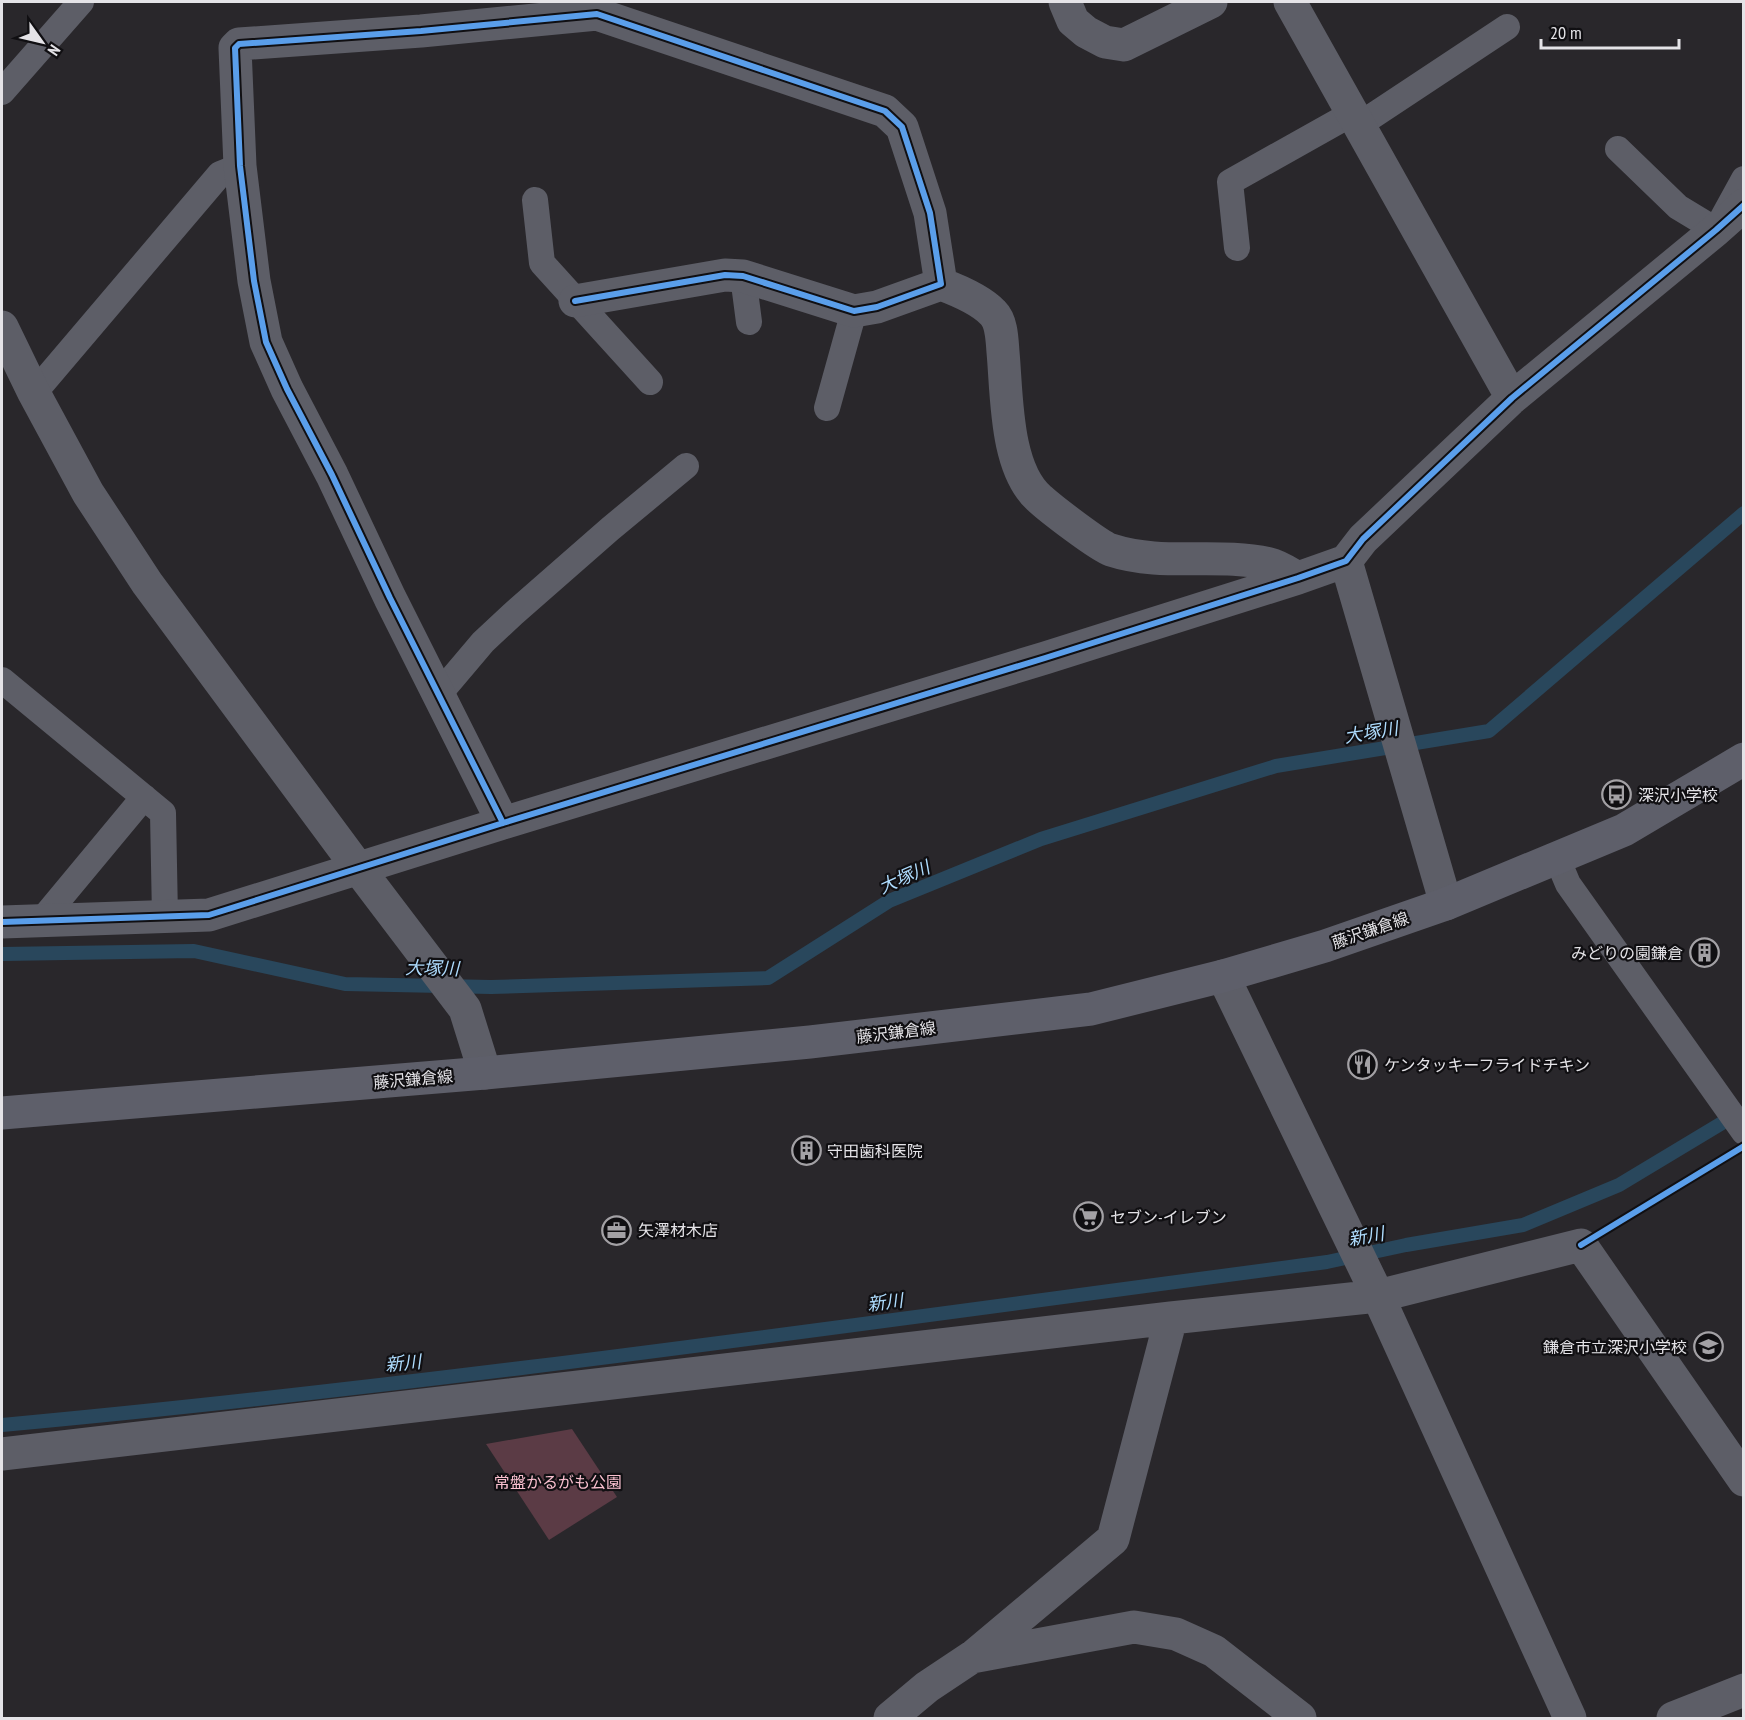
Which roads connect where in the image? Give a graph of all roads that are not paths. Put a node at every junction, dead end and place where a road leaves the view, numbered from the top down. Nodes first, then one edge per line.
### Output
1 (81, 2) edge
2 (1065, 2) edge
3 (1211, 2) edge
4 (1290, 2) edge
5 (1507, 27) dead end
6 (2, 92) edge
7 (1356, 119) junction
8 (1618, 149) dead end
9 (240, 166) junction
10 (1743, 179) edge
11 (535, 200) dead end
12 (1743, 206) edge
13 (1716, 230) junction
14 (1237, 248) dead end
15 (743, 276) junction
16 (941, 284) junction
17 (575, 301) junction
18 (854, 311) junction
19 (749, 322) dead end
20 (2, 327) edge
21 (650, 382) dead end
22 (34, 393) junction
23 (1512, 398) junction
24 (827, 408) dead end
25 (686, 466) dead end
26 (1346, 561) junction
27 (1298, 578) junction
28 (2, 680) edge
29 (439, 694) junction
30 (1743, 759) edge
31 (144, 797) junction
32 (503, 823) junction
33 (1557, 858) junction
34 (358, 868) junction
35 (1446, 904) junction
36 (165, 917) junction
37 (41, 921) junction
38 (2, 922) edge
39 (1223, 976) junction
40 (485, 1073) junction
41 (2, 1113) edge
42 (1743, 1132) edge
43 (1378, 1296) junction
44 (1171, 1318) junction
45 (2, 1454) edge
46 (1743, 1480) edge
47 (972, 1657) junction
48 (1743, 1690) edge
49 (890, 1719) edge
50 (1300, 1719) edge
51 (1570, 1719) edge
52 (1673, 1719) edge

1 - 6 lane
2 - 3 street
4 - 7 street
5 - 7 lane
7 - 14 lane
7 - 23 street
8 - 13 lane
9 - 16 street
9 - 22 lane
9 - 29 street
10 - 13 lane
11 - 17 lane
12 - 13 street
13 - 23 street
15 - 17 street
15 - 18 street
15 - 19 lane
16 - 18 street
16 - 27 street
17 - 21 lane
18 - 24 lane
20 - 22 street
22 - 34 street
23 - 26 street
25 - 29 lane
26 - 27 street
26 - 35 street
27 - 32 street
28 - 31 lane
29 - 32 street
30 - 33 main road, 藤沢鎌倉線
31 - 36 lane
31 - 37 lane
32 - 34 street
33 - 35 main road, 藤沢鎌倉線
33 - 42 lane
34 - 36 street
34 - 40 street
35 - 39 main road, 藤沢鎌倉線
36 - 37 street
37 - 38 street
39 - 40 main road, 藤沢鎌倉線
39 - 43 street
40 - 41 main road, 藤沢鎌倉線
43 - 44 street
43 - 46 street
43 - 51 street
44 - 45 street
44 - 47 street
47 - 49 street
47 - 50 street
48 - 52 street

